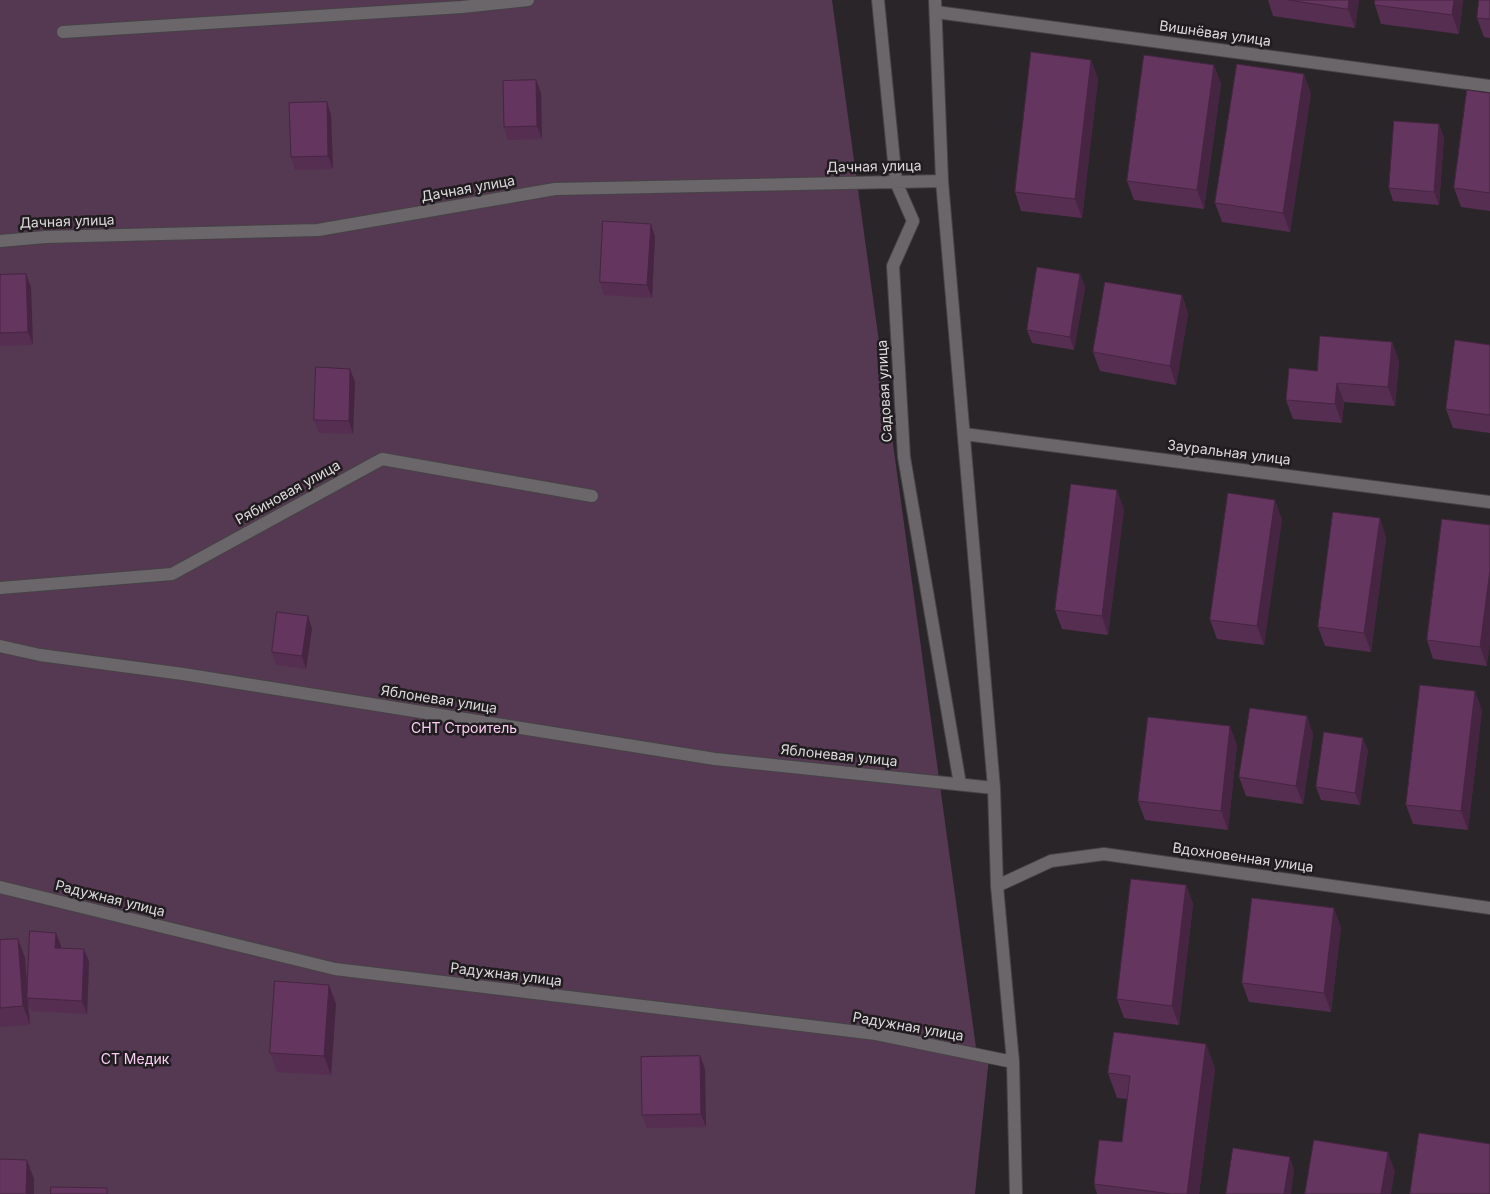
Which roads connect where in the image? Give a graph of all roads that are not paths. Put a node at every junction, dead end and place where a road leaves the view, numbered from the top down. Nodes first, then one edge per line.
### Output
1 (528, 0) edge
2 (878, 0) edge
3 (936, 6) edge
4 (63, 32) dead end
5 (1490, 86) edge
6 (942, 181) junction
7 (896, 182) junction
8 (0, 241) edge
9 (964, 434) junction
10 (592, 496) dead end
11 (1490, 502) edge
12 (0, 588) edge
13 (0, 646) edge
14 (960, 784) junction
15 (994, 788) junction
16 (997, 886) junction
17 (0, 888) edge
18 (1490, 908) edge
19 (1013, 1062) junction
20 (1016, 1194) edge

1 - 4 street
2 - 7 street, Садовая улица
3 - 5 street, Вишнёвая улица
3 - 6 street
6 - 7 street, Дачная улица
6 - 9 street
7 - 8 street, Дачная улица
7 - 14 street, Садовая улица
9 - 11 street, Зауральная улица
9 - 15 street
10 - 12 street, Рябиновая улица
13 - 14 street, Яблоневая улица
14 - 15 street, Яблоневая улица
15 - 16 street
16 - 18 street, Вдохновенная улица
16 - 19 street
17 - 19 street, Радужная улица
19 - 20 street

